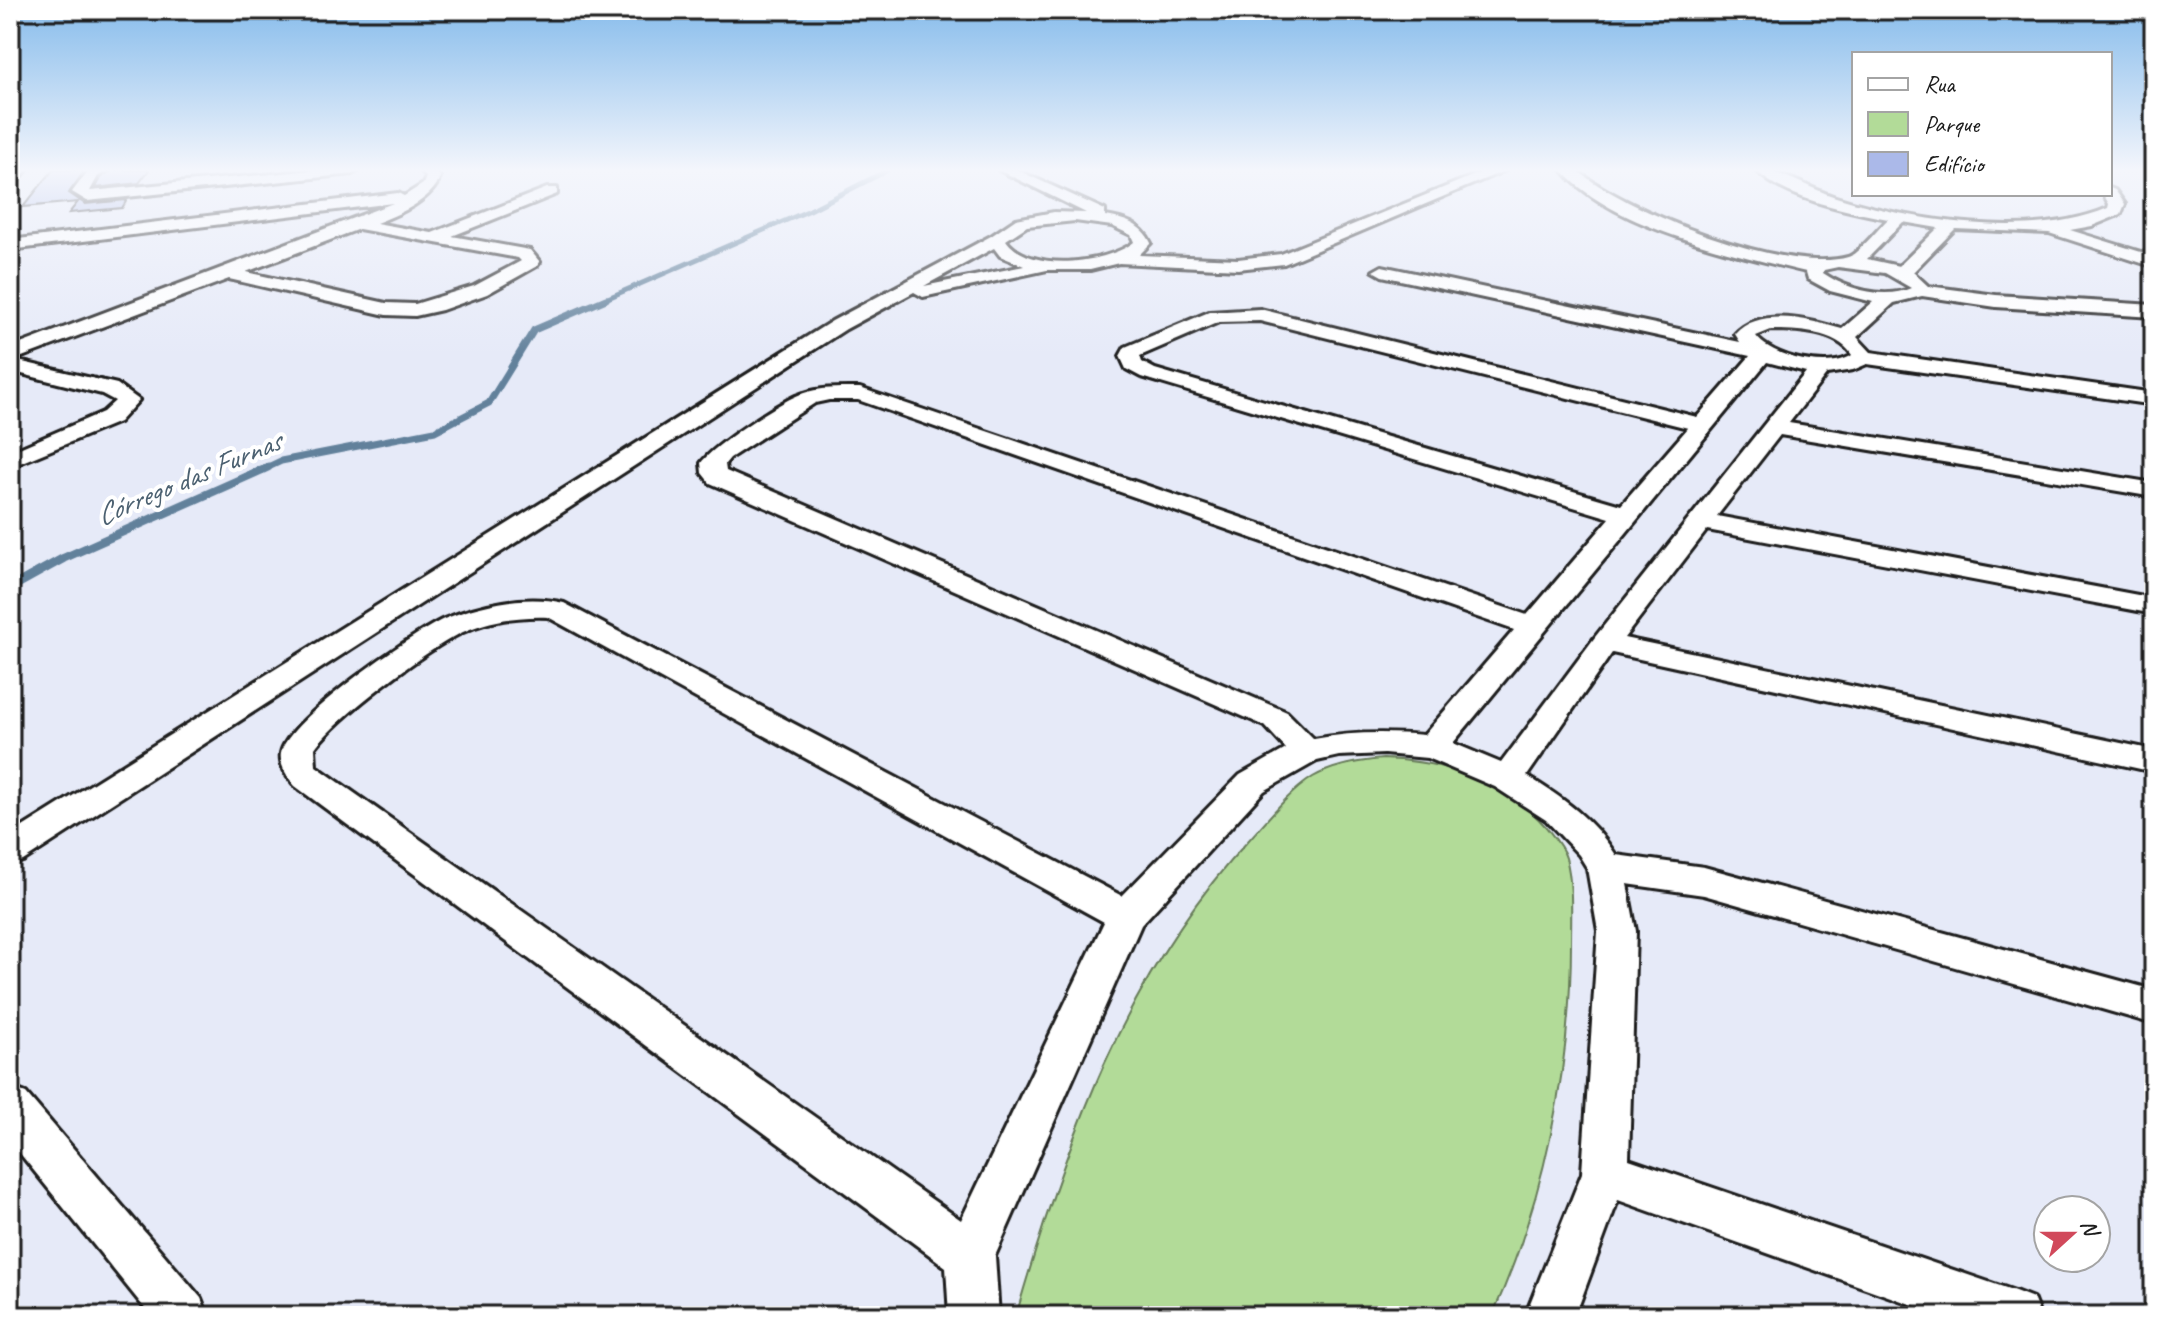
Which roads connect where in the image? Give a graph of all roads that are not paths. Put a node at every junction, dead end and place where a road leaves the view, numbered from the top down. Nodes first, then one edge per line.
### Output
1 (149, 232) edge
2 (342, 232) edge
3 (404, 232) edge
4 (449, 232) edge
5 (1002, 232) edge
6 (1138, 232) joint
7 (1350, 232) edge
8 (1688, 232) edge
9 (1884, 232) edge
10 (1943, 232) edge
11 (2059, 232) edge
12 (2106, 232) edge
13 (436, 237) junction
14 (997, 240) junction
15 (10, 245) edge
16 (2154, 247) edge
17 (1122, 259) junction
18 (1197, 260) junction
19 (2154, 262) edge
20 (1853, 263) junction
21 (1051, 265) junction
22 (1814, 269) junction
23 (1382, 271) dead end
24 (227, 273) junction
25 (1902, 273) junction
26 (1920, 290) junction
27 (1820, 295) junction
28 (1890, 297) junction
29 (2154, 311) edge
30 (1786, 324) junction
31 (839, 325) junction
32 (1844, 338) junction
33 (1763, 353) junction
34 (10, 355) edge
35 (1863, 357) junction
36 (10, 365) edge
37 (1821, 367) junction
38 (2154, 399) edge
39 (1703, 425) junction
40 (1775, 427) junction
41 (10, 460) edge
42 (2154, 490) edge
43 (1627, 515) junction
44 (1701, 521) junction
45 (2154, 606) edge
46 (1533, 627) junction
47 (1605, 643) junction
48 (1432, 747) junction
49 (1307, 752) junction
50 (2154, 761) edge
51 (1507, 779) junction
52 (10, 852) edge
53 (1605, 867) junction
54 (1126, 916) junction
55 (2154, 1007) edge
56 (10, 1107) edge
57 (1605, 1173) junction
58 (970, 1255) junction
59 (183, 1316) edge
60 (974, 1316) edge
61 (1550, 1316) edge
62 (2015, 1316) edge

1 - 15 street
2 - 24 street
3 - 13 street
4 - 13 street
5 - 14 street
6 - 17 street
6 - 18 street
7 - 18 street
8 - 22 street
9 - 20 street
10 - 25 street
11 - 19 street
12 - 16 street
13 - 24 street
14 - 21 street
14 - 31 street
17 - 18 street
17 - 21 street
20 - 22 street
20 - 25 street
21 - 31 street
22 - 27 street
23 - 33 street
24 - 34 street
25 - 26 street
26 - 28 street
26 - 29 street
27 - 28 street
27 - 30 street
28 - 32 street
30 - 32 street
30 - 33 street
31 - 52 street
32 - 35 street
33 - 37 street
33 - 39 street
35 - 37 street
35 - 38 street
36 - 41 street
37 - 40 street
39 - 43 street
39 - 43 street
40 - 42 street
40 - 44 street
43 - 46 street
44 - 45 street
44 - 47 street
46 - 48 street
46 - 49 street
47 - 50 street
47 - 51 street
48 - 49 street
48 - 51 street
49 - 54 street
51 - 53 street
53 - 55 street
53 - 57 street
54 - 58 street
54 - 58 street
56 - 59 street
57 - 61 street
57 - 62 street
58 - 60 street

